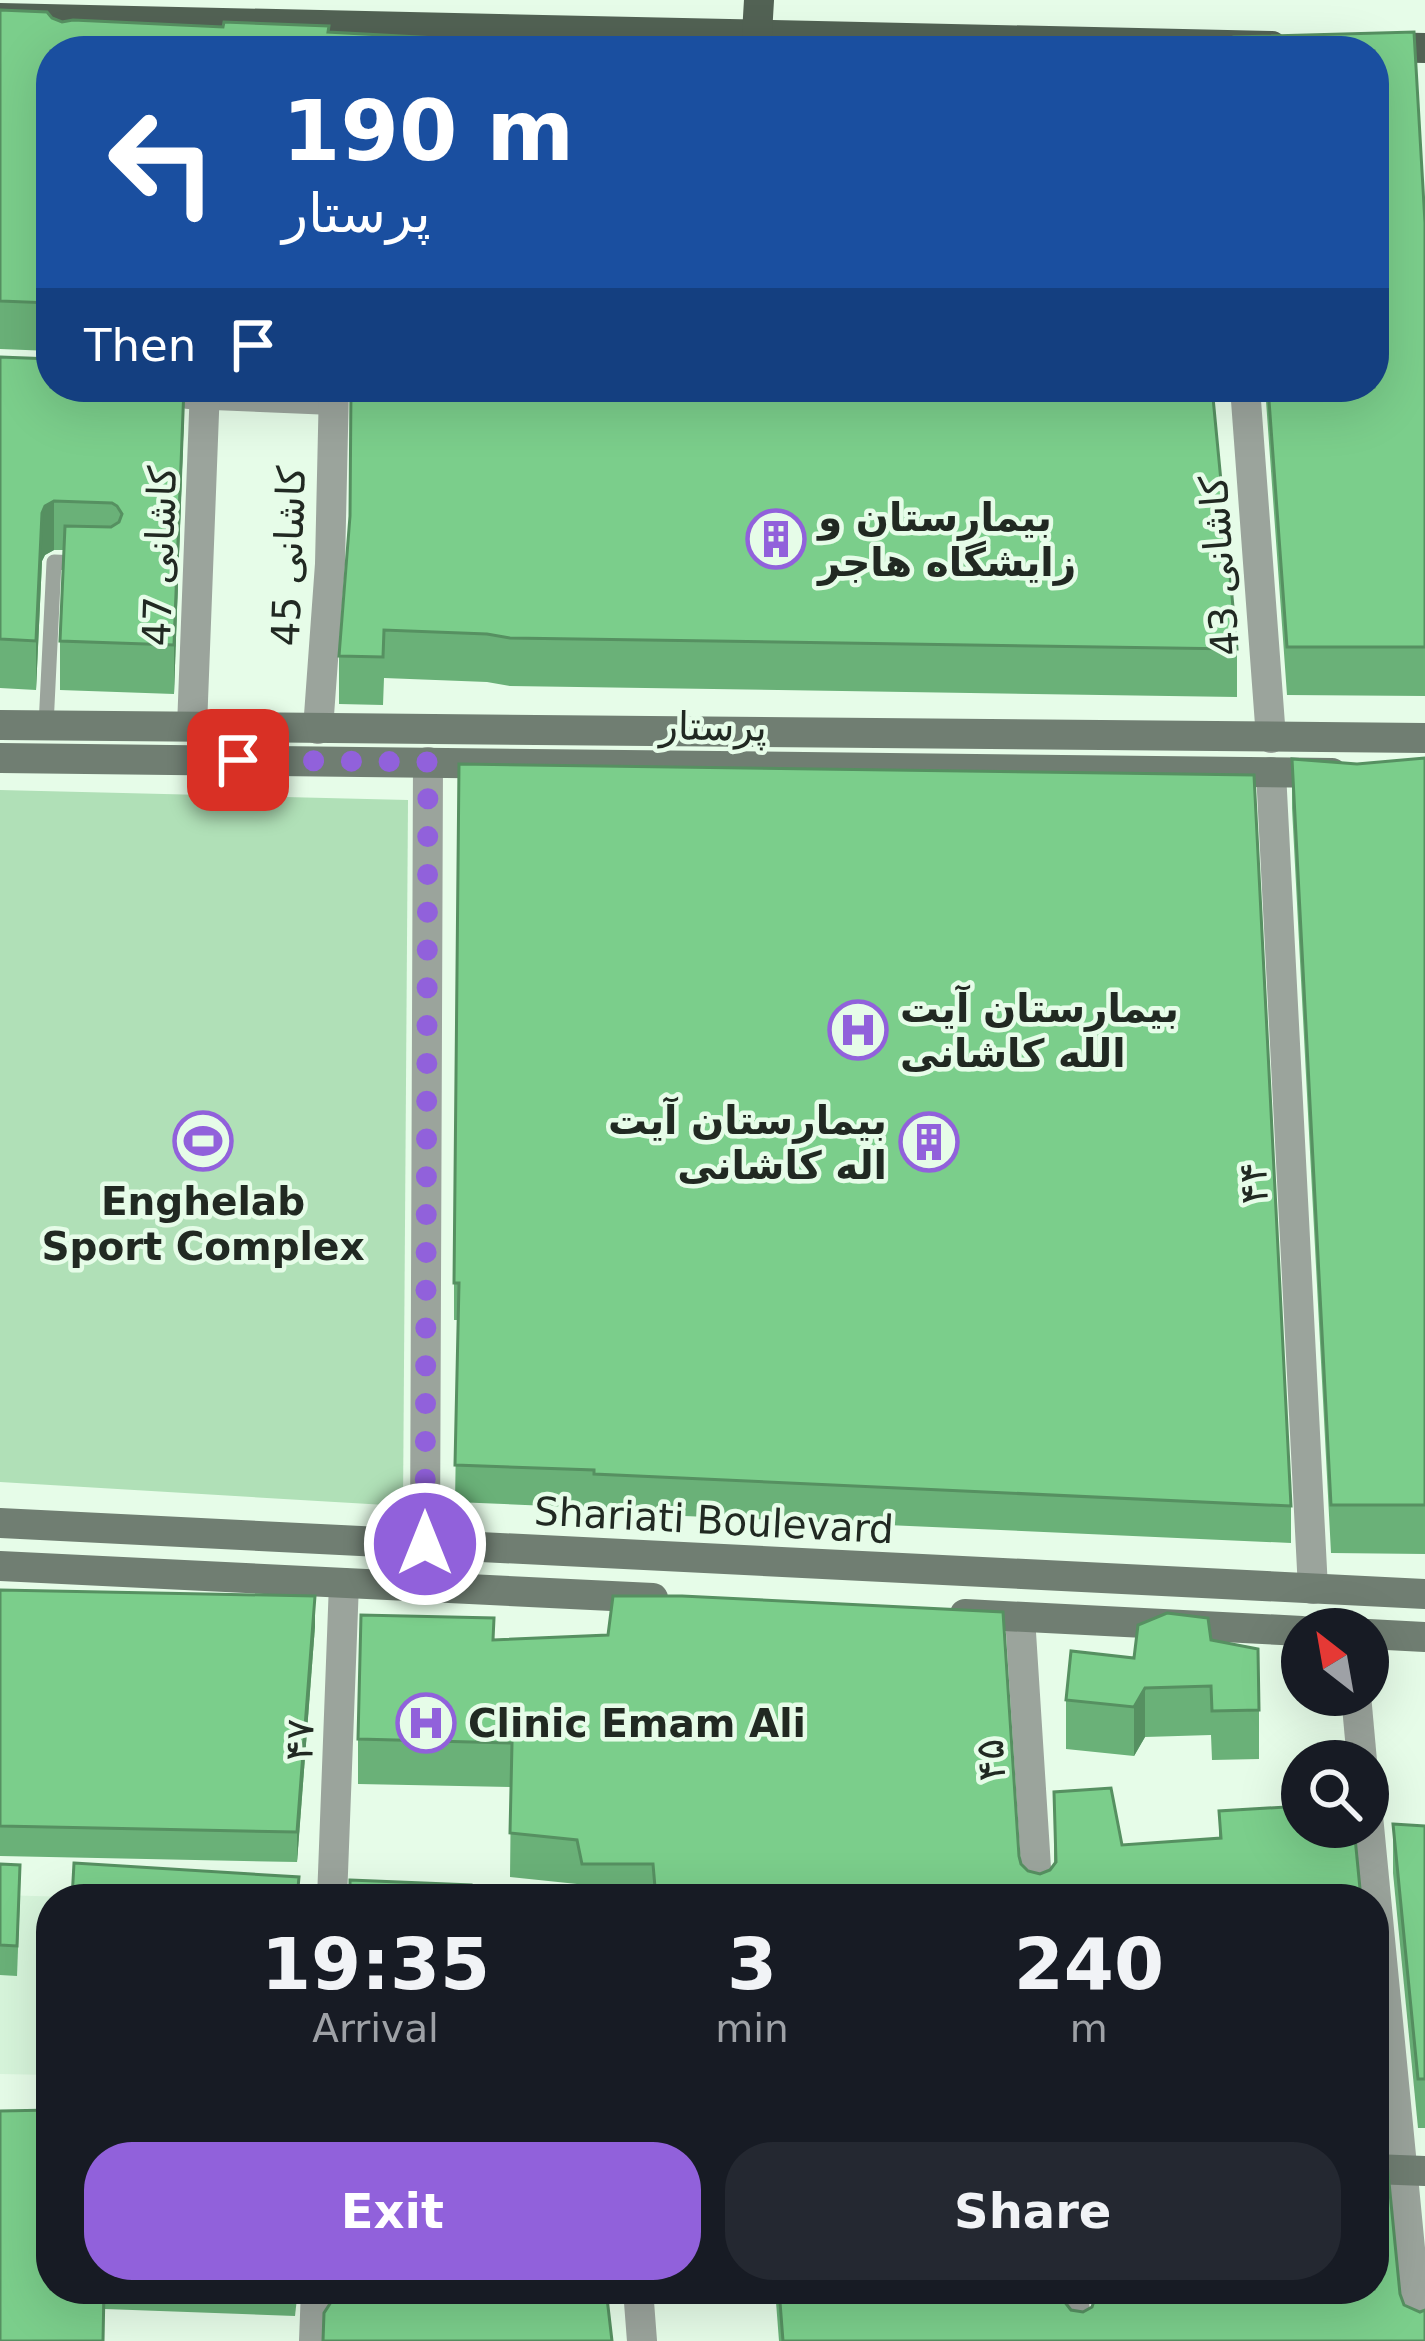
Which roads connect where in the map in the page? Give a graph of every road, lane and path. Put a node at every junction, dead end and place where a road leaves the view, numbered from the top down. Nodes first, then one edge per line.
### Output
1 (759, 0) edge
2 (0, 18) edge
3 (757, 34) junction
4 (65, 35) edge
5 (139, 36) edge
6 (555, 36) edge
7 (767, 36) edge
8 (1389, 48) edge
9 (1425, 48) edge
10 (205, 402) edge
11 (333, 402) edge
12 (1246, 402) edge
13 (91, 563) edge
14 (0, 725) edge
15 (46, 726) junction
16 (192, 728) junction
17 (318, 729) junction
18 (1271, 738) junction
19 (1425, 738) edge
20 (0, 758) edge
21 (428, 762) junction
22 (1270, 772) junction
23 (1359, 774) edge
24 (0, 1523) edge
25 (425, 1544) junction
26 (0, 1566) edge
27 (344, 1583) junction
28 (1313, 1588) junction
29 (1425, 1594) edge
30 (671, 1599) edge
31 (927, 1612) edge
32 (1021, 1617) junction
33 (1281, 1630) edge
34 (1389, 1635) edge
35 (1425, 1637) edge
36 (1371, 1848) edge
37 (333, 1884) edge
38 (1037, 1884) edge
39 (1374, 1884) edge
40 (1389, 2041) edge
41 (1401, 2170) edge
42 (315, 2304) edge
43 (639, 2304) edge
44 (1074, 2304) edge
45 (314, 2341) edge
46 (642, 2341) edge
47 (1078, 2341) edge
48 (1419, 2341) edge

1 - 3 main road
2 - 4 main road
3 - 6 main road
3 - 7 main road
4 - 5 main road
8 - 9 main road
10 - 16 street, کاشانی 47
11 - 17 street, کاشانی 45
12 - 18 street, کاشانی 43
13 - 15 lane
14 - 15 main road, پرستار
15 - 16 main road, پرستار
16 - 17 main road, پرستار
17 - 18 main road, پرستار
18 - 19 main road, پرستار
20 - 21 main road, پرستار
21 - 22 main road, پرستار
21 - 25 street
22 - 23 main road, پرستار
22 - 28 street, ۴۴
24 - 25 main road, Shariati Boulevard
25 - 28 main road, Shariati Boulevard
26 - 27 main road, Shariati Boulevard
27 - 30 main road, Shariati Boulevard
27 - 37 street, ۴۷
28 - 29 main road, Shariati Boulevard
31 - 32 main road
32 - 33 main road
32 - 38 street, ۴۵
34 - 35 main road
36 - 39 street
40 - 41 street
41 - 48 street
42 - 45 street
43 - 46 street
44 - 47 street

